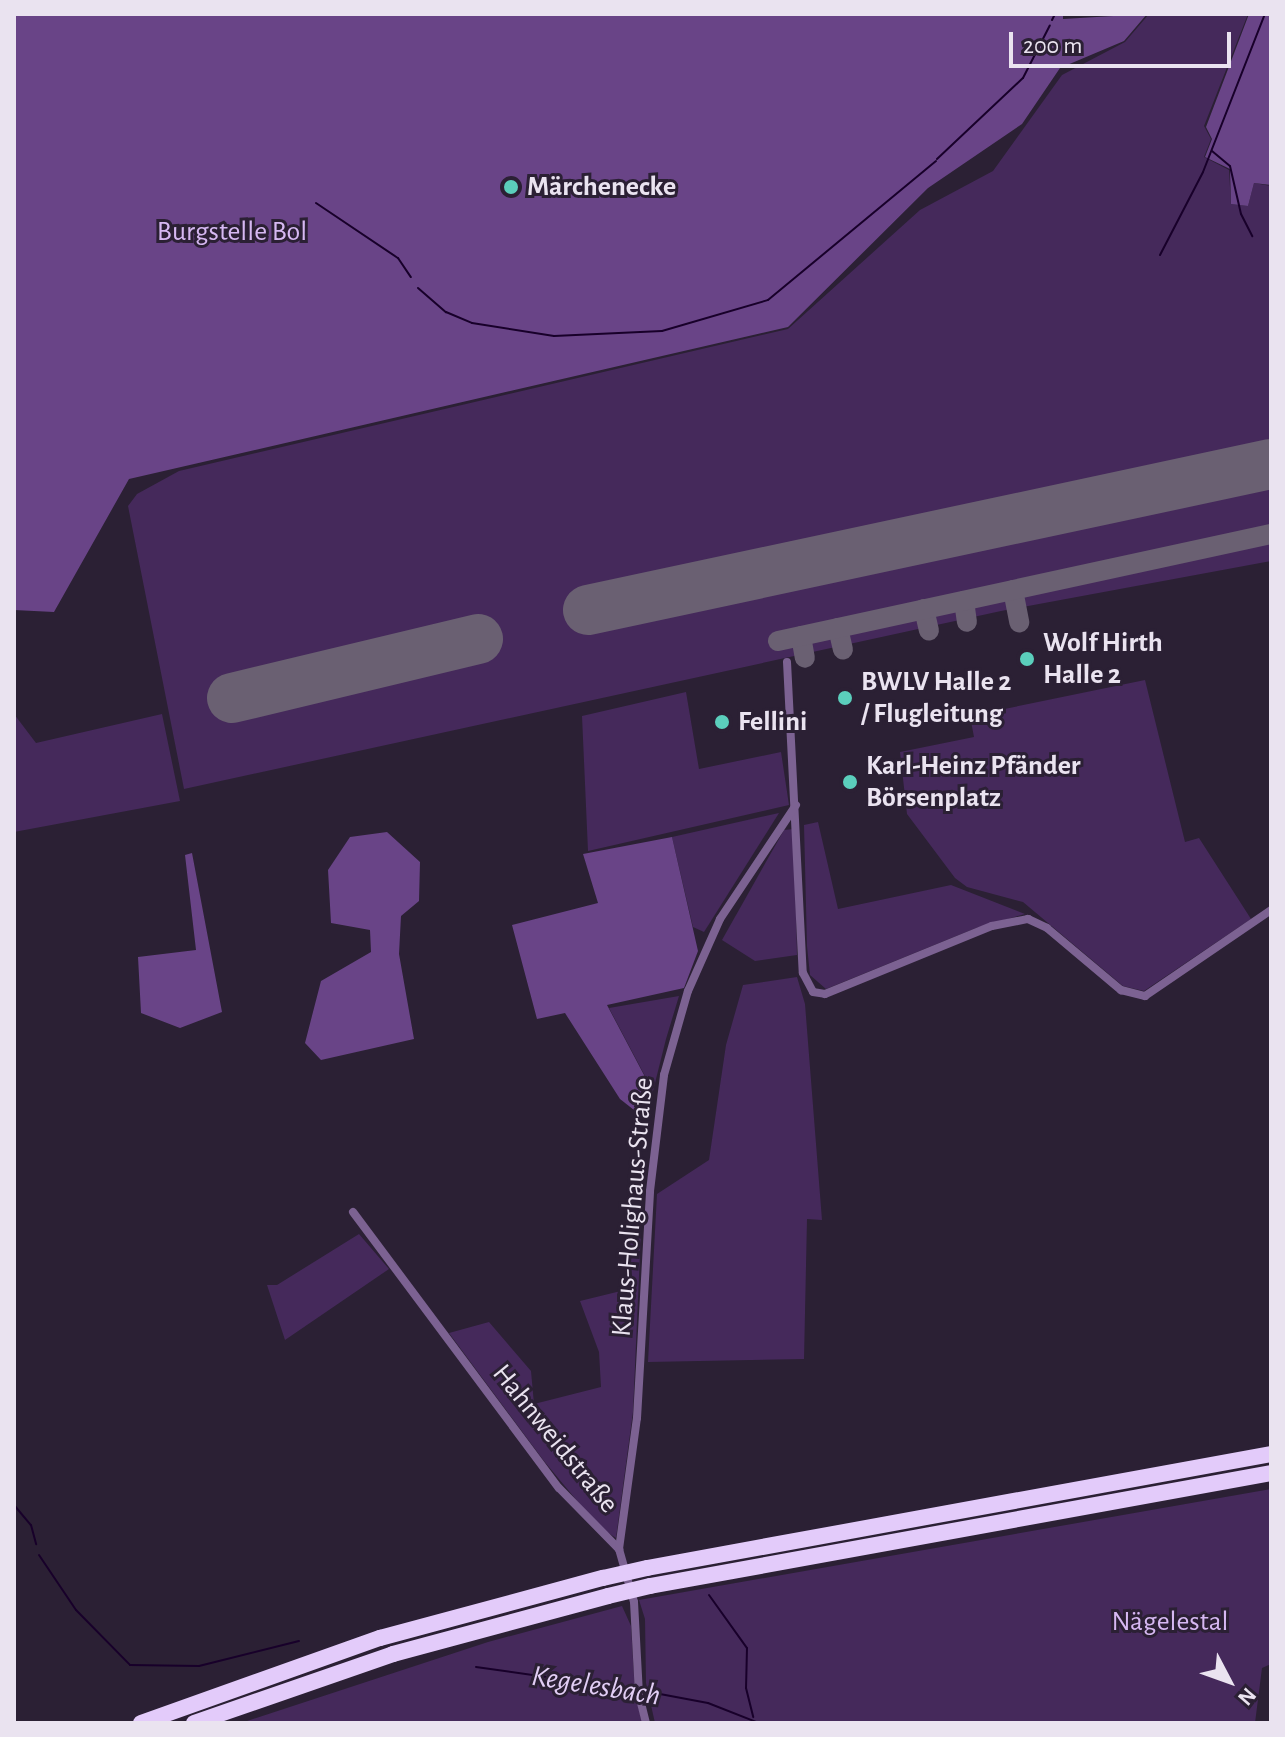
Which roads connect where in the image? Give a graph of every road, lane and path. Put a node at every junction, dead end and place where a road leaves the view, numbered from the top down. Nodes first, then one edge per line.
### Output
1 (787, 662) dead end
2 (796, 805) junction
3 (1271, 910) edge
4 (353, 1212) dead end
5 (1271, 1454) edge
6 (1271, 1473) edge
7 (619, 1549) junction
8 (141, 1723) edge
9 (194, 1723) edge
10 (646, 1723) edge

1 - 2 street
2 - 3 street
2 - 7 street, Klaus-Holighaus-Straße
4 - 7 street, Hahnweidstraße
5 - 8 highway, bridge
6 - 9 highway, bridge
7 - 10 street, Hahnweidstraße

